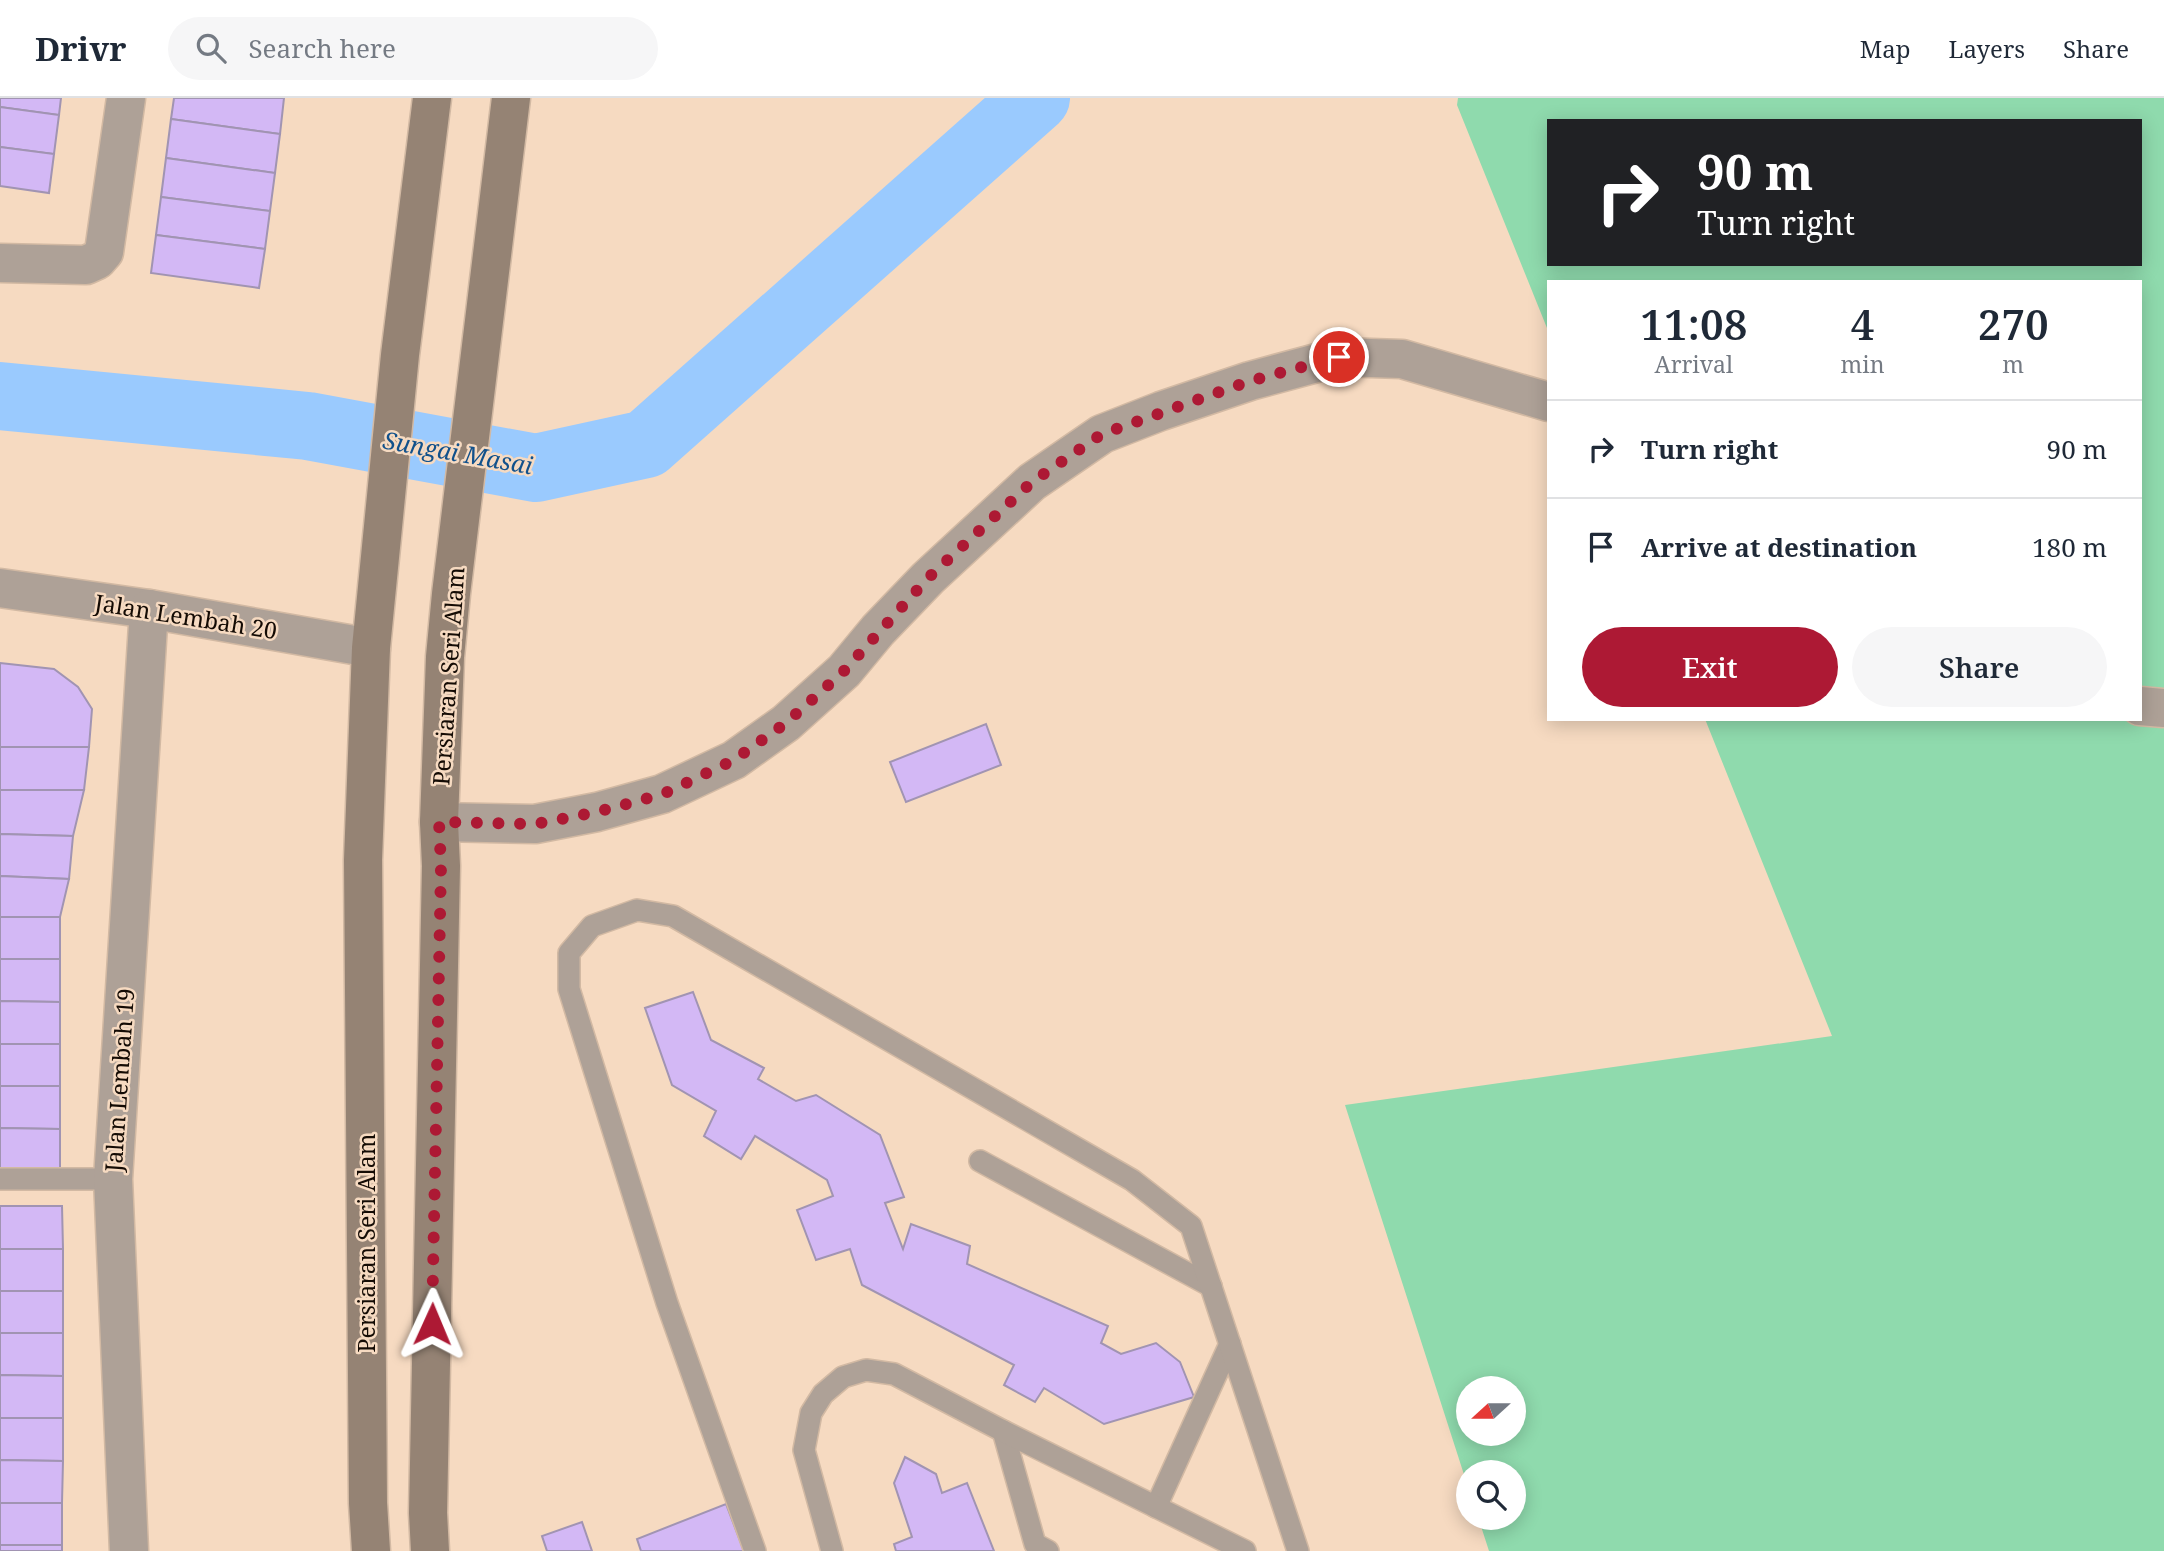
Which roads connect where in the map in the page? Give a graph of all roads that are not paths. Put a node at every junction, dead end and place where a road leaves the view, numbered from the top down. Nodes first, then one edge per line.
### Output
1 (126, 98) edge
2 (432, 98) edge
3 (511, 98) edge
4 (6, 264) edge
5 (1547, 401) edge
6 (0, 588) edge
7 (149, 608) junction
8 (371, 648) junction
9 (2142, 706) edge
10 (2164, 708) edge
11 (439, 822) junction
12 (980, 1161) dead end
13 (0, 1179) edge
14 (113, 1179) junction
15 (1211, 1286) junction
16 (1230, 1344) junction
17 (1003, 1432) junction
18 (1156, 1507) junction
19 (129, 1551) edge
20 (371, 1551) edge
21 (430, 1551) edge
22 (755, 1551) edge
23 (832, 1551) edge
24 (1048, 1551) edge
25 (1245, 1551) edge
26 (1298, 1551) edge

1 - 4 street
2 - 8 main road, Persiaran Seri Alam
3 - 11 main road, Persiaran Seri Alam
5 - 11 street
6 - 7 street, Jalan Lembah 20
7 - 8 street, Jalan Lembah 20
7 - 14 street, Jalan Lembah 19
8 - 20 main road, Persiaran Seri Alam
9 - 10 street
11 - 21 main road, Persiaran Seri Alam
12 - 15 lane
13 - 14 lane
14 - 19 street, Jalan Lembah 19
15 - 16 lane
15 - 22 lane
16 - 18 lane
16 - 26 lane
17 - 18 lane
17 - 23 lane
17 - 24 lane
18 - 25 lane

